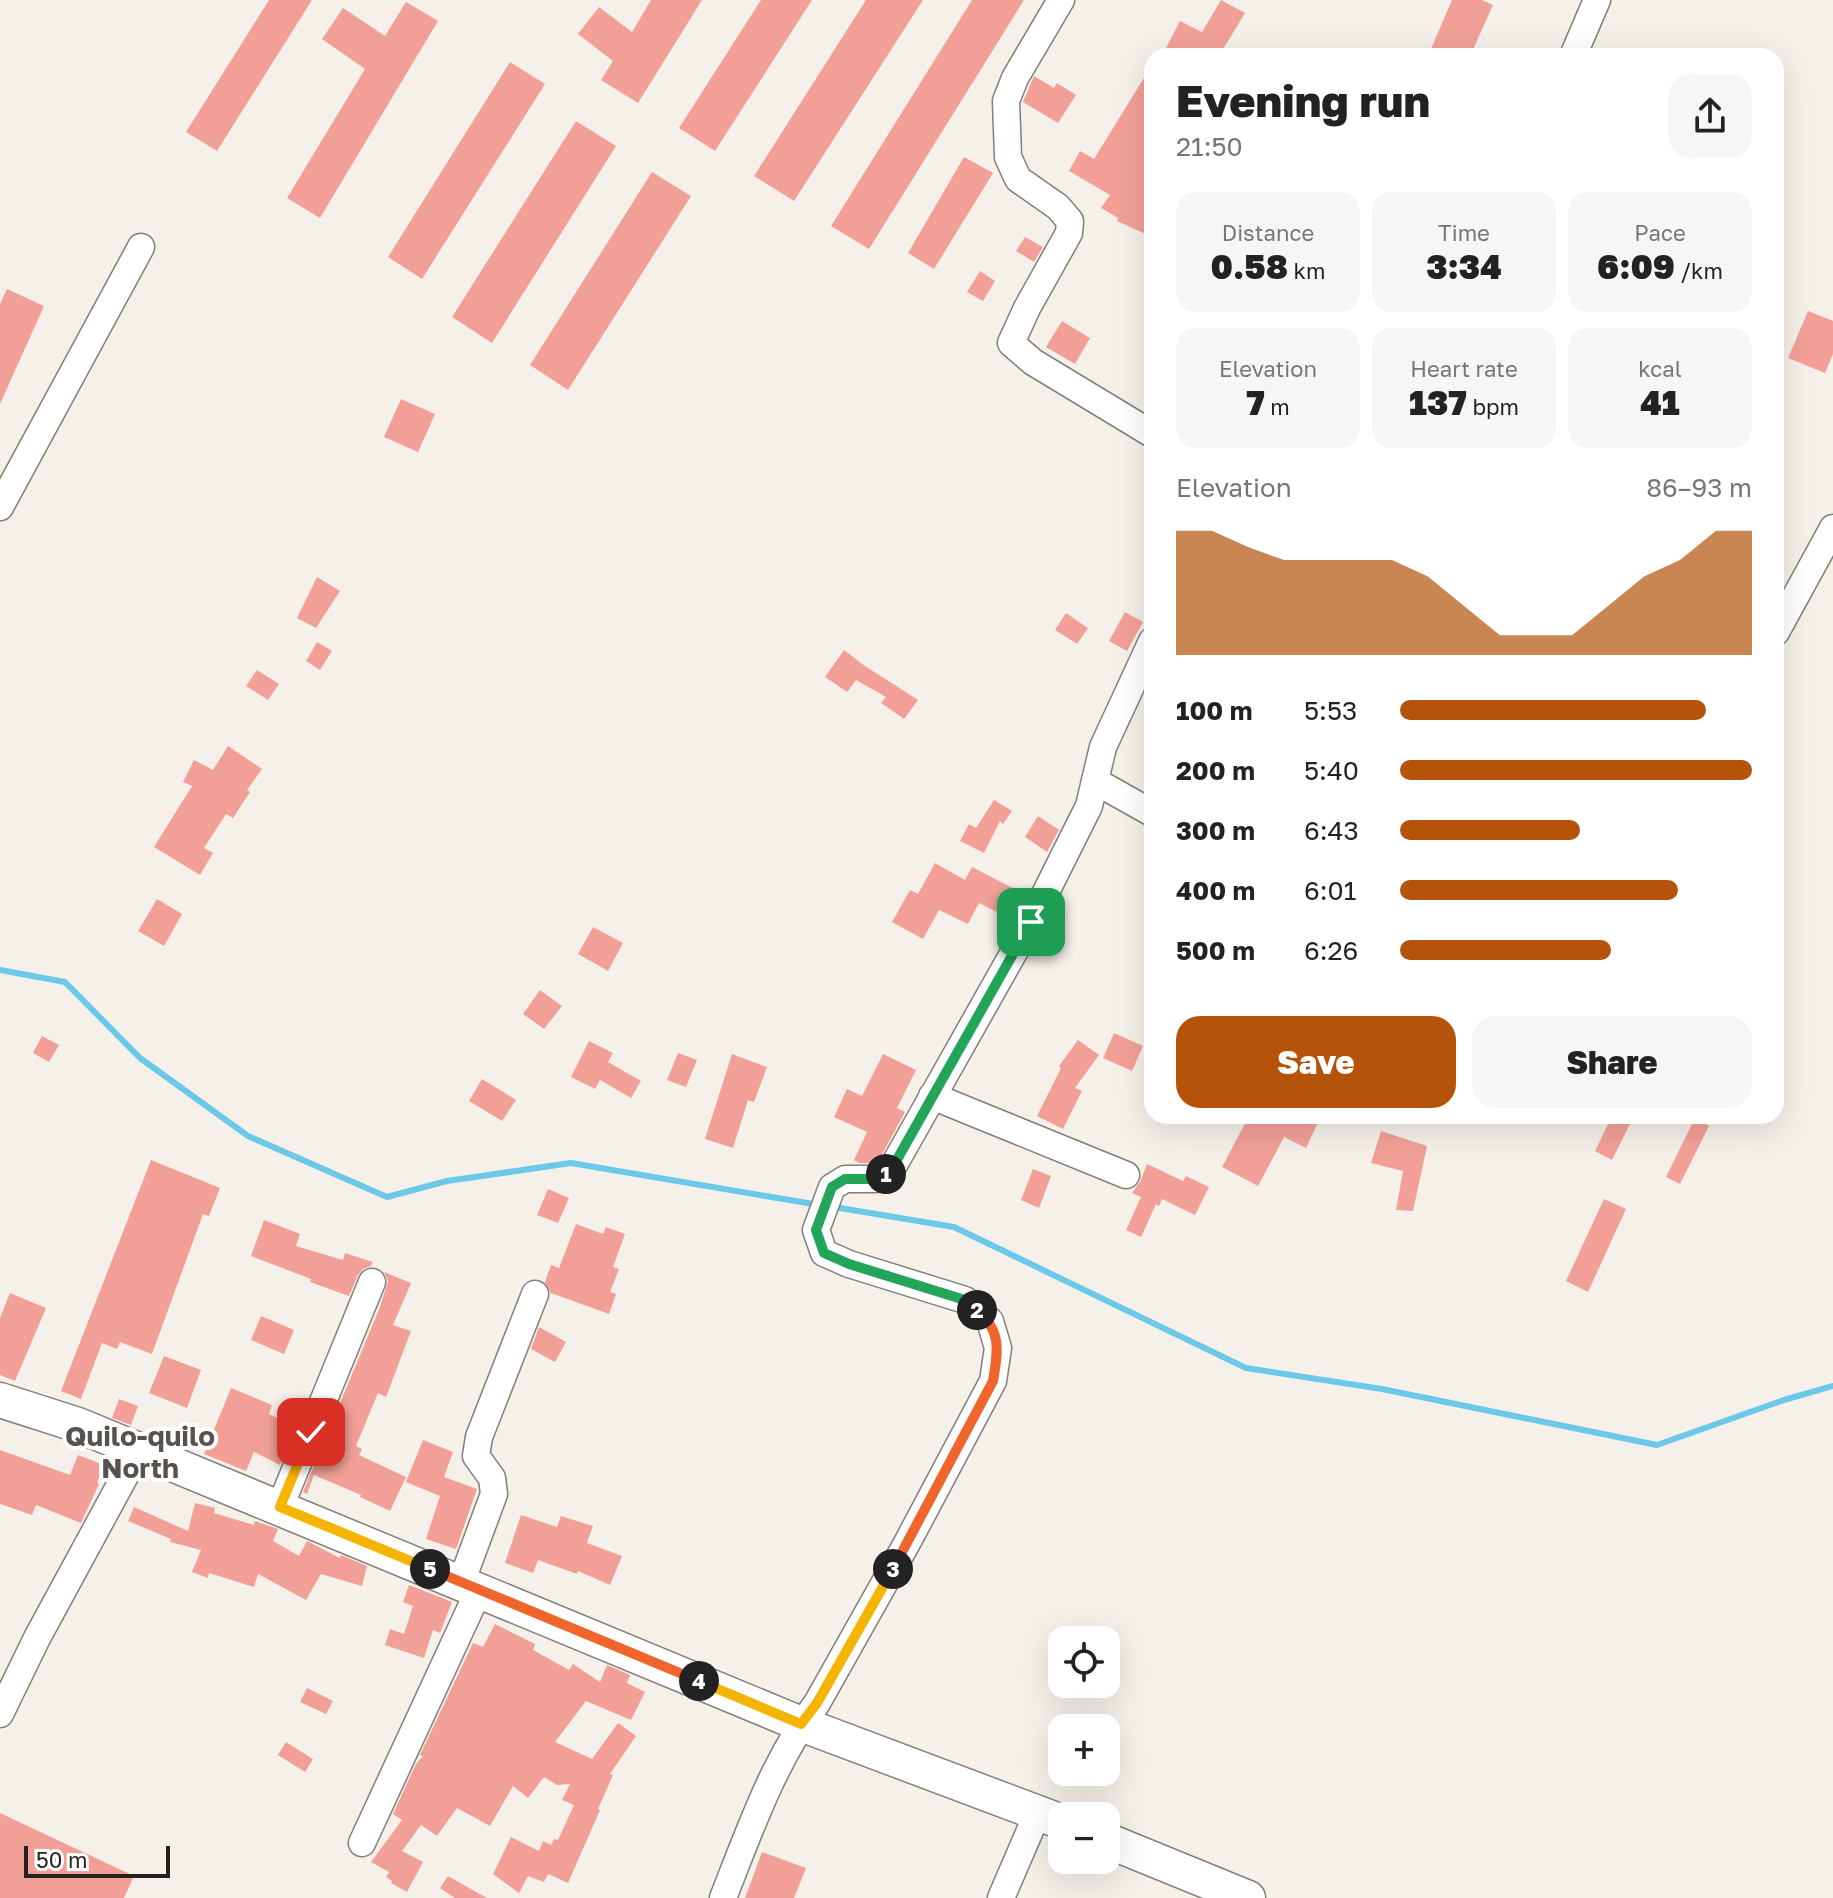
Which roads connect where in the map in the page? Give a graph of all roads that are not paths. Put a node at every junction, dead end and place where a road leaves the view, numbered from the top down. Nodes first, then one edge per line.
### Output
1 (1061, 0) edge
2 (1597, 0) edge
3 (1576, 48) edge
4 (141, 247) dead end
5 (1144, 429) edge
6 (0, 507) edge
7 (1833, 528) edge
8 (1784, 617) edge
9 (1144, 658) edge
10 (1095, 781) junction
11 (1144, 809) edge
12 (932, 1096) junction
13 (1126, 1175) dead end
14 (372, 1282) dead end
15 (535, 1294) dead end
16 (0, 1400) edge
17 (139, 1450) junction
18 (280, 1507) junction
19 (470, 1586) junction
20 (0, 1714) edge
21 (801, 1724) junction
22 (1048, 1816) edge
23 (1048, 1820) edge
24 (362, 1843) dead end
25 (1120, 1846) edge
26 (723, 1898) edge
27 (1001, 1898) edge
28 (1248, 1898) edge

1 - 5 street
2 - 3 street
4 - 6 street
7 - 8 street
9 - 10 street
10 - 11 street
10 - 12 street
12 - 13 street
12 - 21 street
14 - 18 street
15 - 19 street
16 - 17 main road
17 - 18 main road
17 - 20 street
18 - 19 main road
19 - 21 main road
19 - 24 street
21 - 22 main road
21 - 26 street
23 - 27 street
25 - 28 main road

